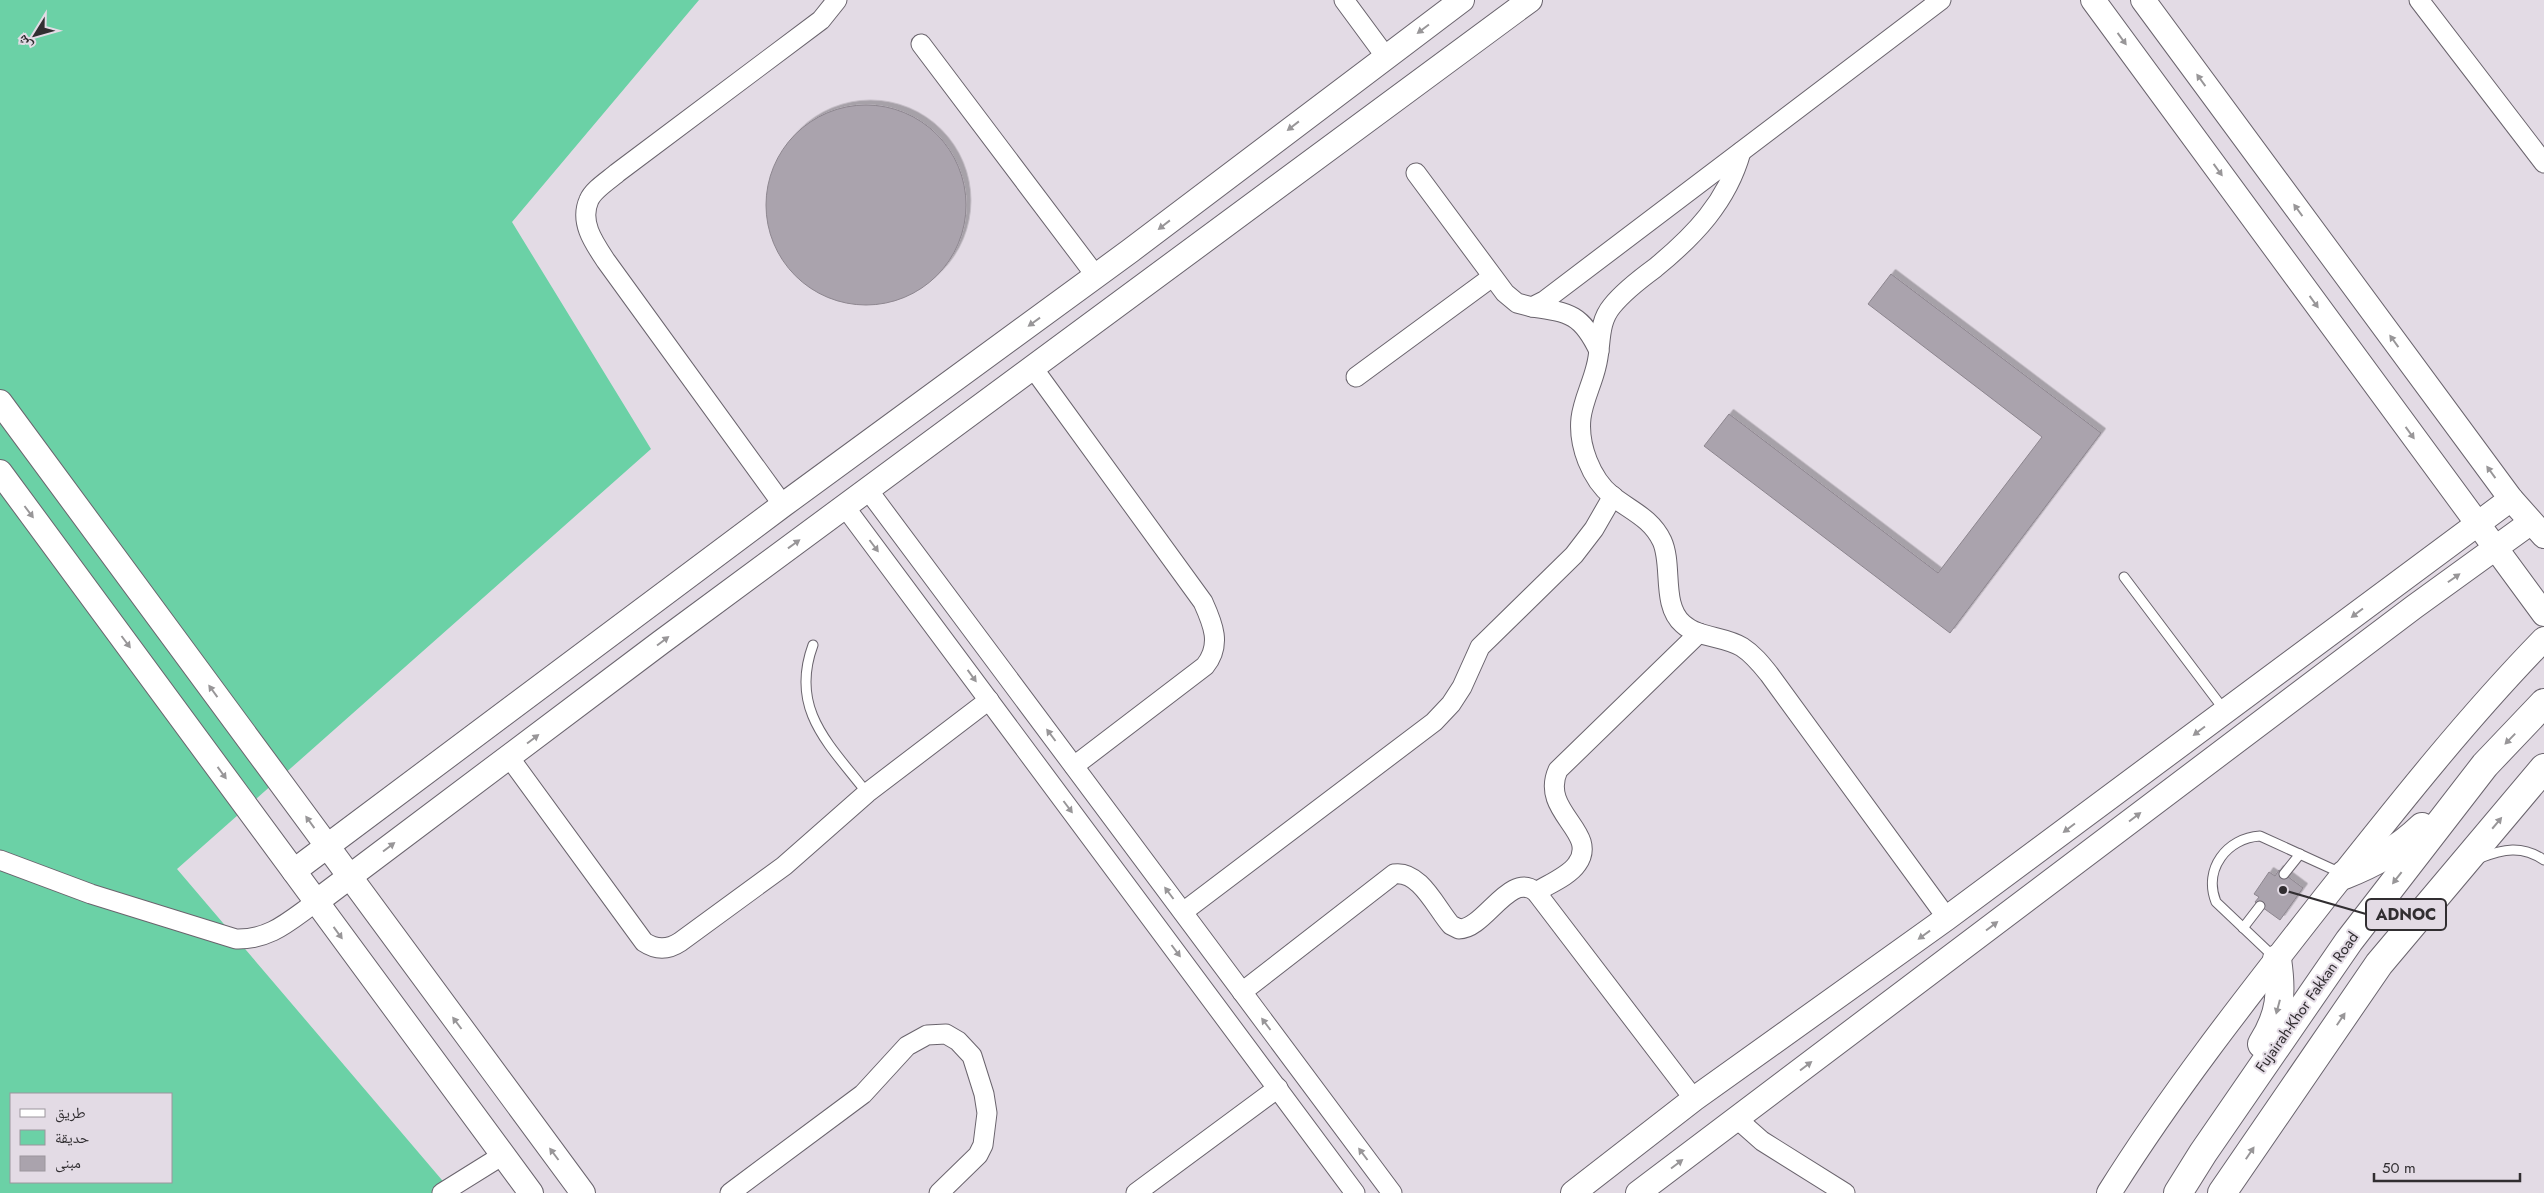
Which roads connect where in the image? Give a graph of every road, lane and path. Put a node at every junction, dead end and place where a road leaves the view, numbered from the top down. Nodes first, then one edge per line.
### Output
1 (837, 0) edge
2 (1344, 0) edge
3 (1462, 0) edge
4 (1530, 0) edge
5 (1941, 0) edge
6 (2093, 0) edge
7 (2143, 0) edge
8 (2419, 0) edge
9 (921, 44) dead end
10 (1386, 57) junction
11 (1360, 77) junction
12 (1375, 113) junction
13 (1741, 152) junction
14 (2544, 163) edge
15 (1416, 173) dead end
16 (1096, 276) junction
17 (1492, 277) junction
18 (1532, 307) junction
19 (1599, 352) junction
20 (1033, 368) junction
21 (1356, 377) dead end
22 (0, 402) edge
23 (0, 472) edge
24 (868, 490) junction
25 (1613, 496) junction
26 (2511, 499) junction
27 (783, 505) junction
28 (845, 507) junction
29 (2477, 524) junction
30 (2537, 530) edge
31 (2496, 549) junction
32 (2124, 577) dead end
33 (953, 605) junction
34 (2544, 614) edge
35 (928, 617) junction
36 (1699, 633) junction
37 (2544, 639) edge
38 (813, 645) dead end
39 (990, 700) junction
40 (2544, 703) edge
41 (2226, 711) junction
42 (466, 744) junction
43 (500, 764) junction
44 (2486, 765) junction
45 (1074, 766) junction
46 (2544, 768) edge
47 (867, 793) junction
48 (328, 847) junction
49 (2300, 854) junction
50 (0, 860) edge
51 (2544, 860) edge
52 (2463, 864) junction
53 (294, 871) junction
54 (2284, 874) dead end
55 (2344, 874) junction
56 (350, 876) junction
57 (1536, 892) junction
58 (316, 902) junction
59 (2260, 906) dead end
60 (1183, 912) junction
61 (1947, 918) junction
62 (2243, 928) junction
63 (2277, 959) junction
64 (1242, 992) junction
65 (1278, 1088) junction
66 (1694, 1099) junction
67 (1736, 1118) junction
68 (1348, 1134) junction
69 (1319, 1144) junction
70 (2203, 1152) junction
71 (503, 1155) junction
72 (442, 1193) edge
73 (531, 1193) edge
74 (583, 1193) edge
75 (730, 1193) edge
76 (939, 1193) edge
77 (1136, 1193) edge
78 (1355, 1193) edge
79 (1392, 1193) edge
80 (1573, 1193) edge
81 (1638, 1193) edge
82 (1845, 1193) edge
83 (2109, 1193) edge
84 (2178, 1193) edge
85 (2222, 1193) edge

1 - 27 street
2 - 10 street
3 -> 10 street
4 - 12 street
5 - 13 street
6 -> 29 street
26 -> 7 street
8 - 14 street
9 - 16 street
10 - 11 street
11 - 12 street
11 -> 16 street
12 - 20 street
13 - 18 street
13 - 19 street
15 - 17 street
16 -> 27 street
17 - 18 street
17 - 21 street
18 - 19 street
19 - 25 street
20 - 24 street
20 - 45 street
48 -> 22 street
23 -> 53 street
24 - 28 street
24 - 33 street
25 - 36 street
25 - 60 street
26 - 29 street
26 - 30 street
27 - 42 street
28 -> 35 street
43 -> 28 street
29 - 31 street
29 -> 41 street
30 - 31 street
31 - 34 street
67 -> 31 street
32 - 41 lane
33 - 35 street
45 -> 33 street
35 -> 39 street
36 - 57 street
36 - 61 street
37 - 55 street
38 - 47 lane
39 - 47 street
39 -> 65 street
40 -> 44 highway, Fujairah-Khor Fakkan Road
41 -> 61 street
42 - 43 street
42 - 48 street
43 - 47 street
56 -> 43 street
44 - 55 highway
44 -> 70 highway, Fujairah-Khor Fakkan Road
60 -> 45 street
52 -> 46 highway
48 - 53 street
48 - 56 street
49 - 54 lane
49 - 55 lane
49 - 62 lane
50 - 58 street
51 - 52 lane
85 -> 52 highway
53 - 58 street
55 - 63 street
56 - 58 street
74 -> 56 street
57 - 64 street
57 - 66 street
58 -> 71 street
59 - 62 lane
60 - 64 street
61 -> 66 street
62 - 63 lane
63 -> 70 highway
63 - 83 street
68 -> 64 street
65 - 69 street
65 - 77 street
66 - 80 street
81 -> 67 street
67 - 82 street
68 - 69 street
79 -> 68 street
69 - 78 street
70 - 84 highway, Fujairah-Khor Fakkan Road
71 - 72 street
71 - 73 street
75 - 76 street

